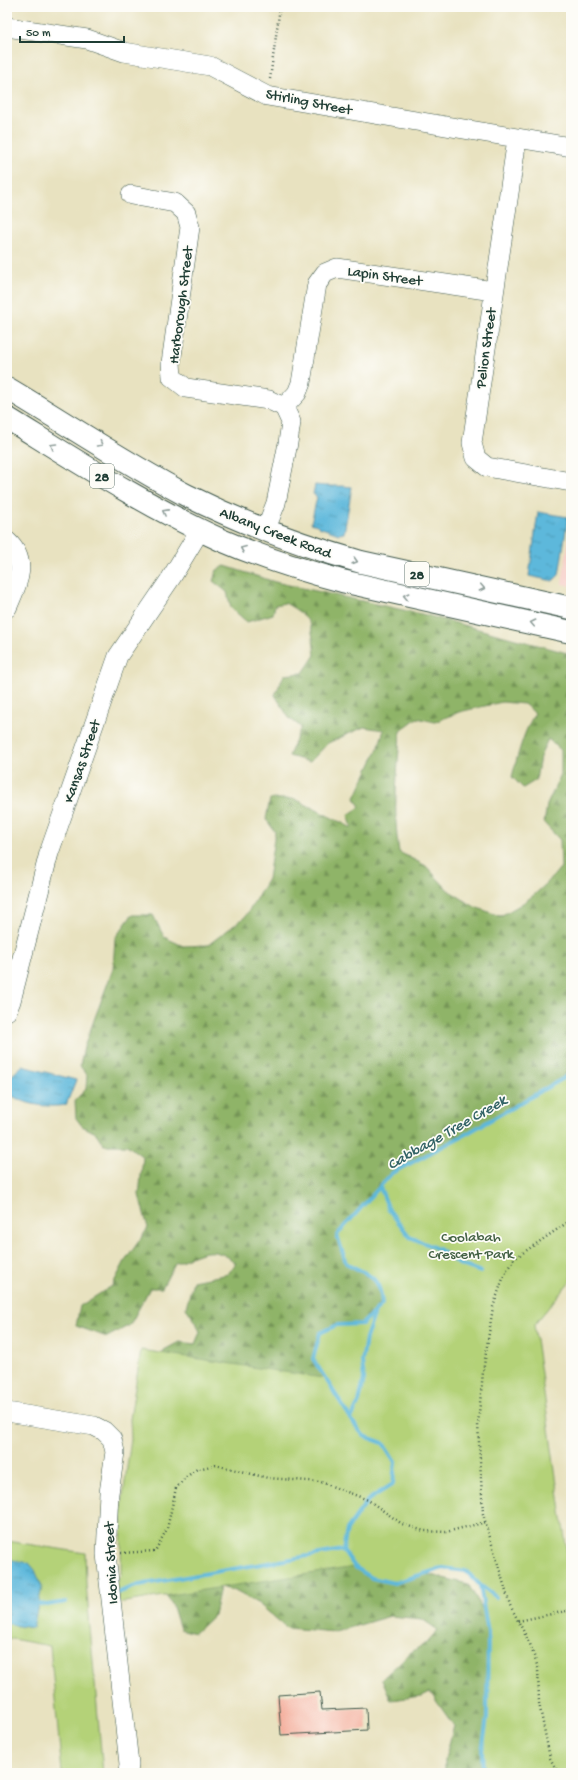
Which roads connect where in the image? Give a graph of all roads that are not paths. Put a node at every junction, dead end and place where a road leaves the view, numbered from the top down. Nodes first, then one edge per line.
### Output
1 (7, 28) edge
2 (517, 139) junction
3 (571, 147) edge
4 (131, 195) dead end
5 (493, 291) junction
6 (7, 388) edge
7 (284, 407) junction
8 (7, 418) edge
9 (571, 482) edge
10 (200, 530) junction
11 (265, 531) junction
12 (7, 541) edge
13 (7, 608) edge
14 (571, 608) edge
15 (571, 632) edge
16 (7, 1011) edge
17 (7, 1412) edge
18 (128, 1773) edge

1 - 2 street, Stirling Street
2 - 3 street, Stirling Street
2 - 5 street, Pelion Street
4 - 7 street, Harborough Street
5 - 7 street, Lapin Street
5 - 9 street, Pelion Street
6 -> 11 main road, Albany Creek Road / 28
7 - 11 street
10 -> 8 main road, Albany Creek Road / 28
15 -> 10 main road, Albany Creek Road / 28
10 - 16 street, Kansas Street
11 -> 14 main road, Albany Creek Road / 28
12 - 13 street
17 - 18 street, Idonia Street

